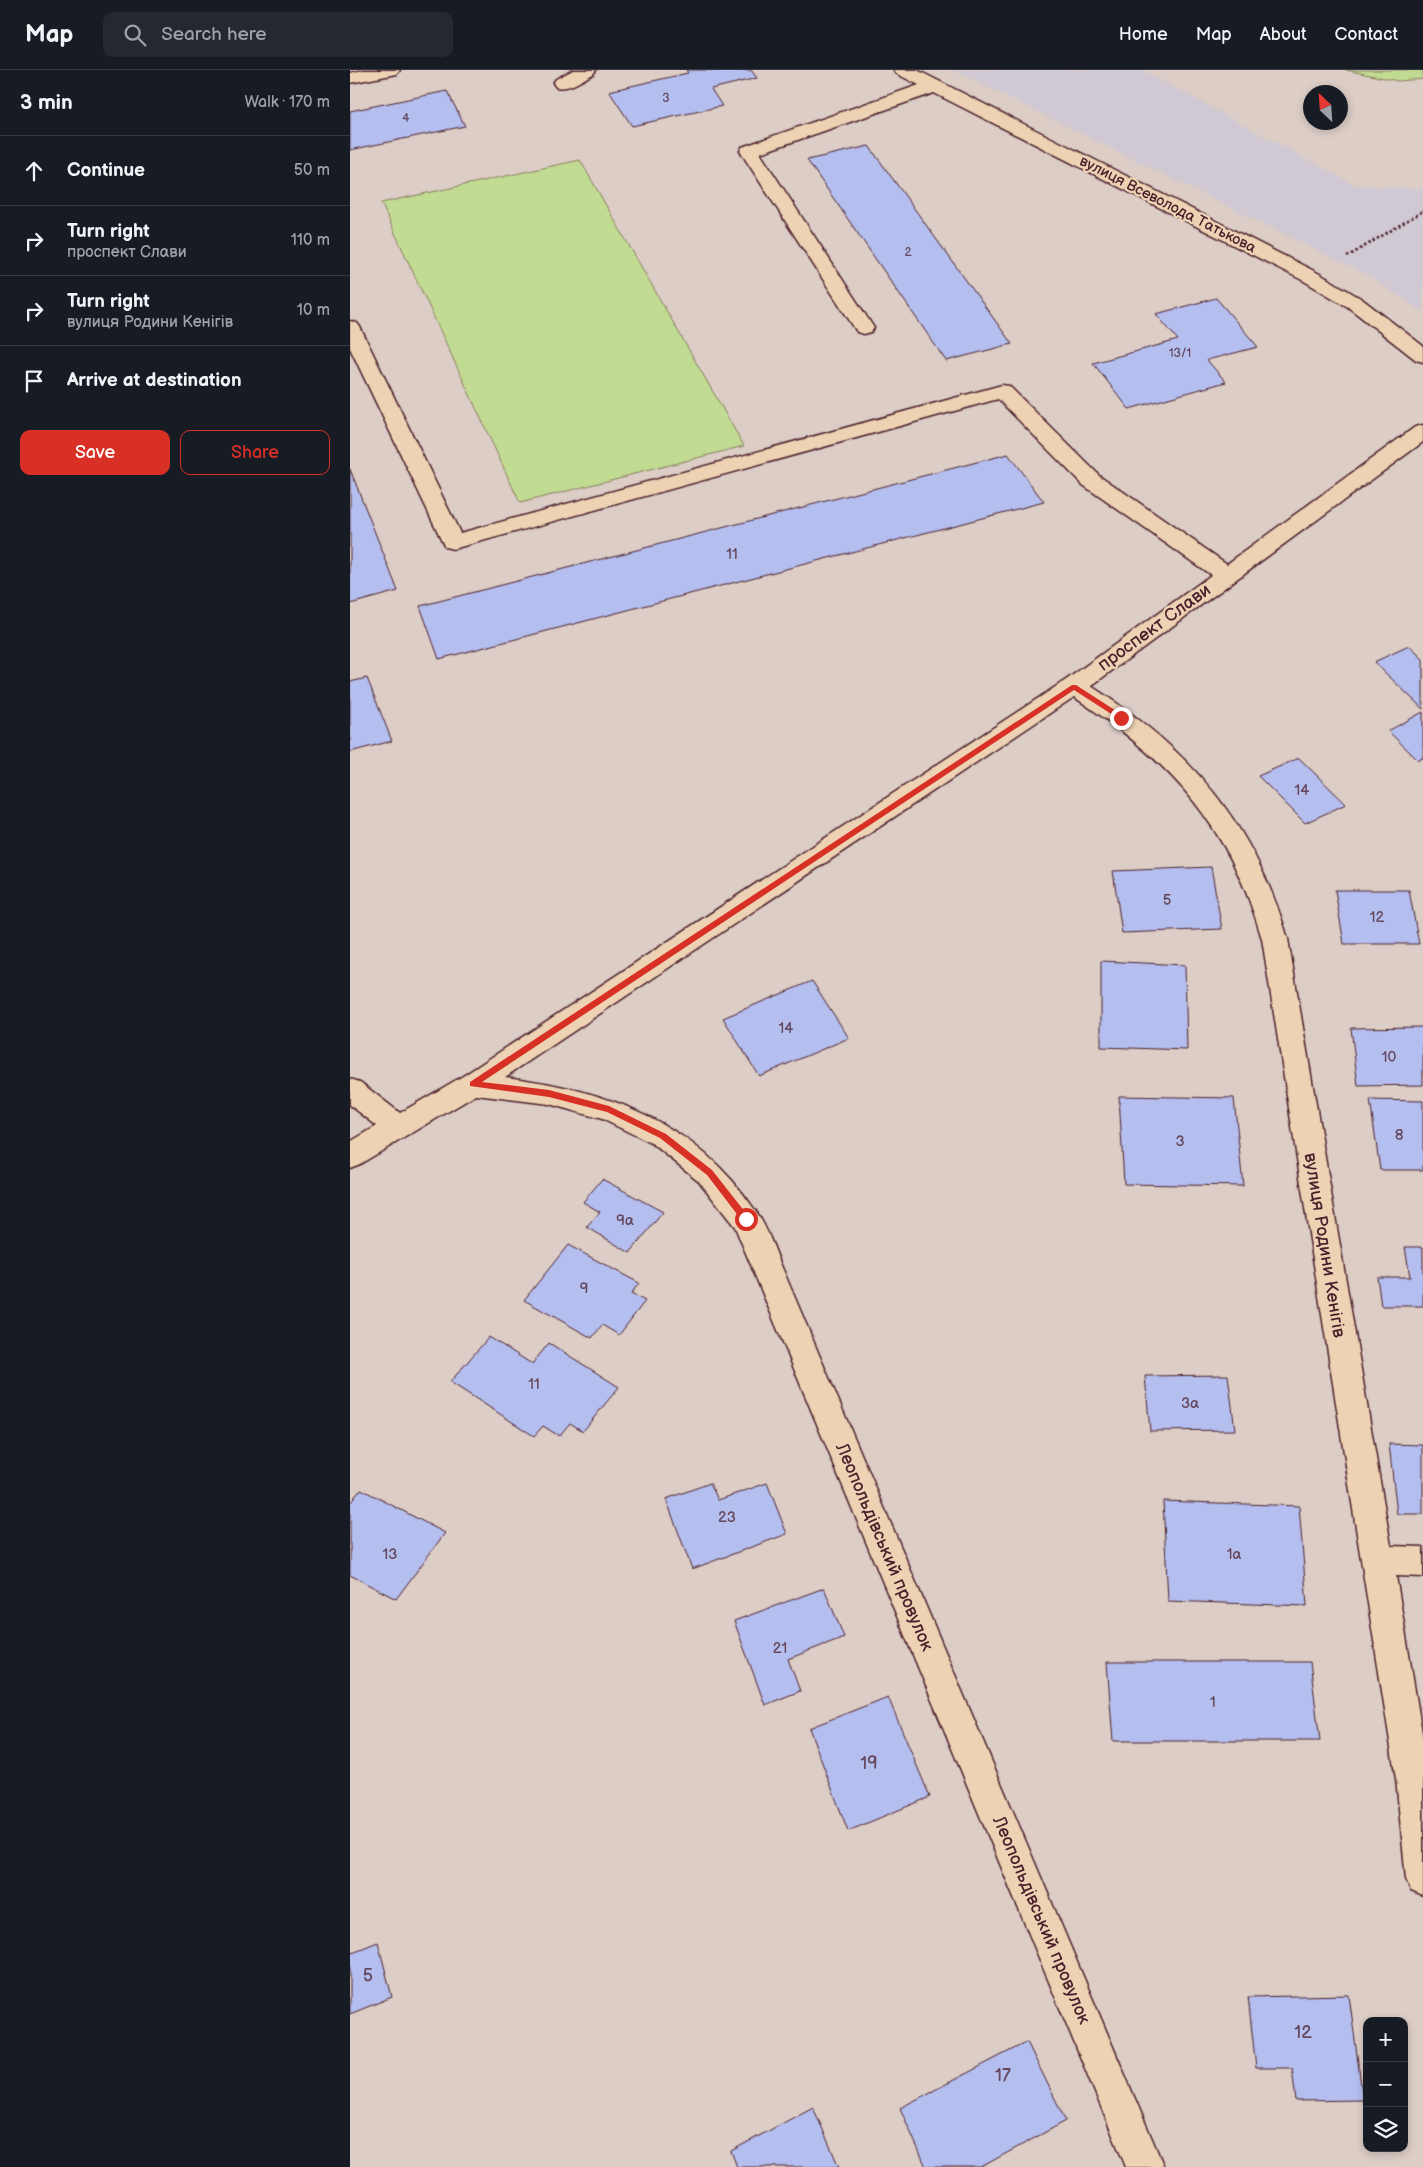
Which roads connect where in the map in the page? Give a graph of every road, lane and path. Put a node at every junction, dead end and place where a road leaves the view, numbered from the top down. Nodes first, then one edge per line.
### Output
1 (391, 70) edge
2 (588, 70) edge
3 (903, 70) edge
4 (350, 78) edge
5 (562, 83) dead end
6 (935, 86) junction
7 (1423, 211) edge
8 (1311, 277) junction
9 (350, 327) edge
10 (864, 328) dead end
11 (1423, 356) edge
12 (1423, 432) edge
13 (1226, 574) junction
14 (1074, 686) junction
15 (473, 1084) junction
16 (350, 1090) edge
17 (398, 1127) junction
18 (350, 1156) edge
19 (1376, 1561) junction
20 (1423, 1562) edge
21 (1423, 1879) edge
22 (1145, 2167) edge

1 - 4 street
2 - 5 street
3 - 6 street, вулиця Всеволода Татькова
6 - 8 street, вулиця Всеволода Татькова
6 - 10 street
7 - 8 path
8 - 11 street, вулиця Всеволода Татькова
9 - 13 street
12 - 13 street, проспект Слави
13 - 14 street, проспект Слави
14 - 15 street, проспект Слави
14 - 19 street, вулиця Родини Кенігів
15 - 17 street, проспект Слави
15 - 22 street, Леопольдівський провулок
16 - 17 street
17 - 18 street, проспект Слави
19 - 20 street
19 - 21 street, вулиця Родини Кенігів

